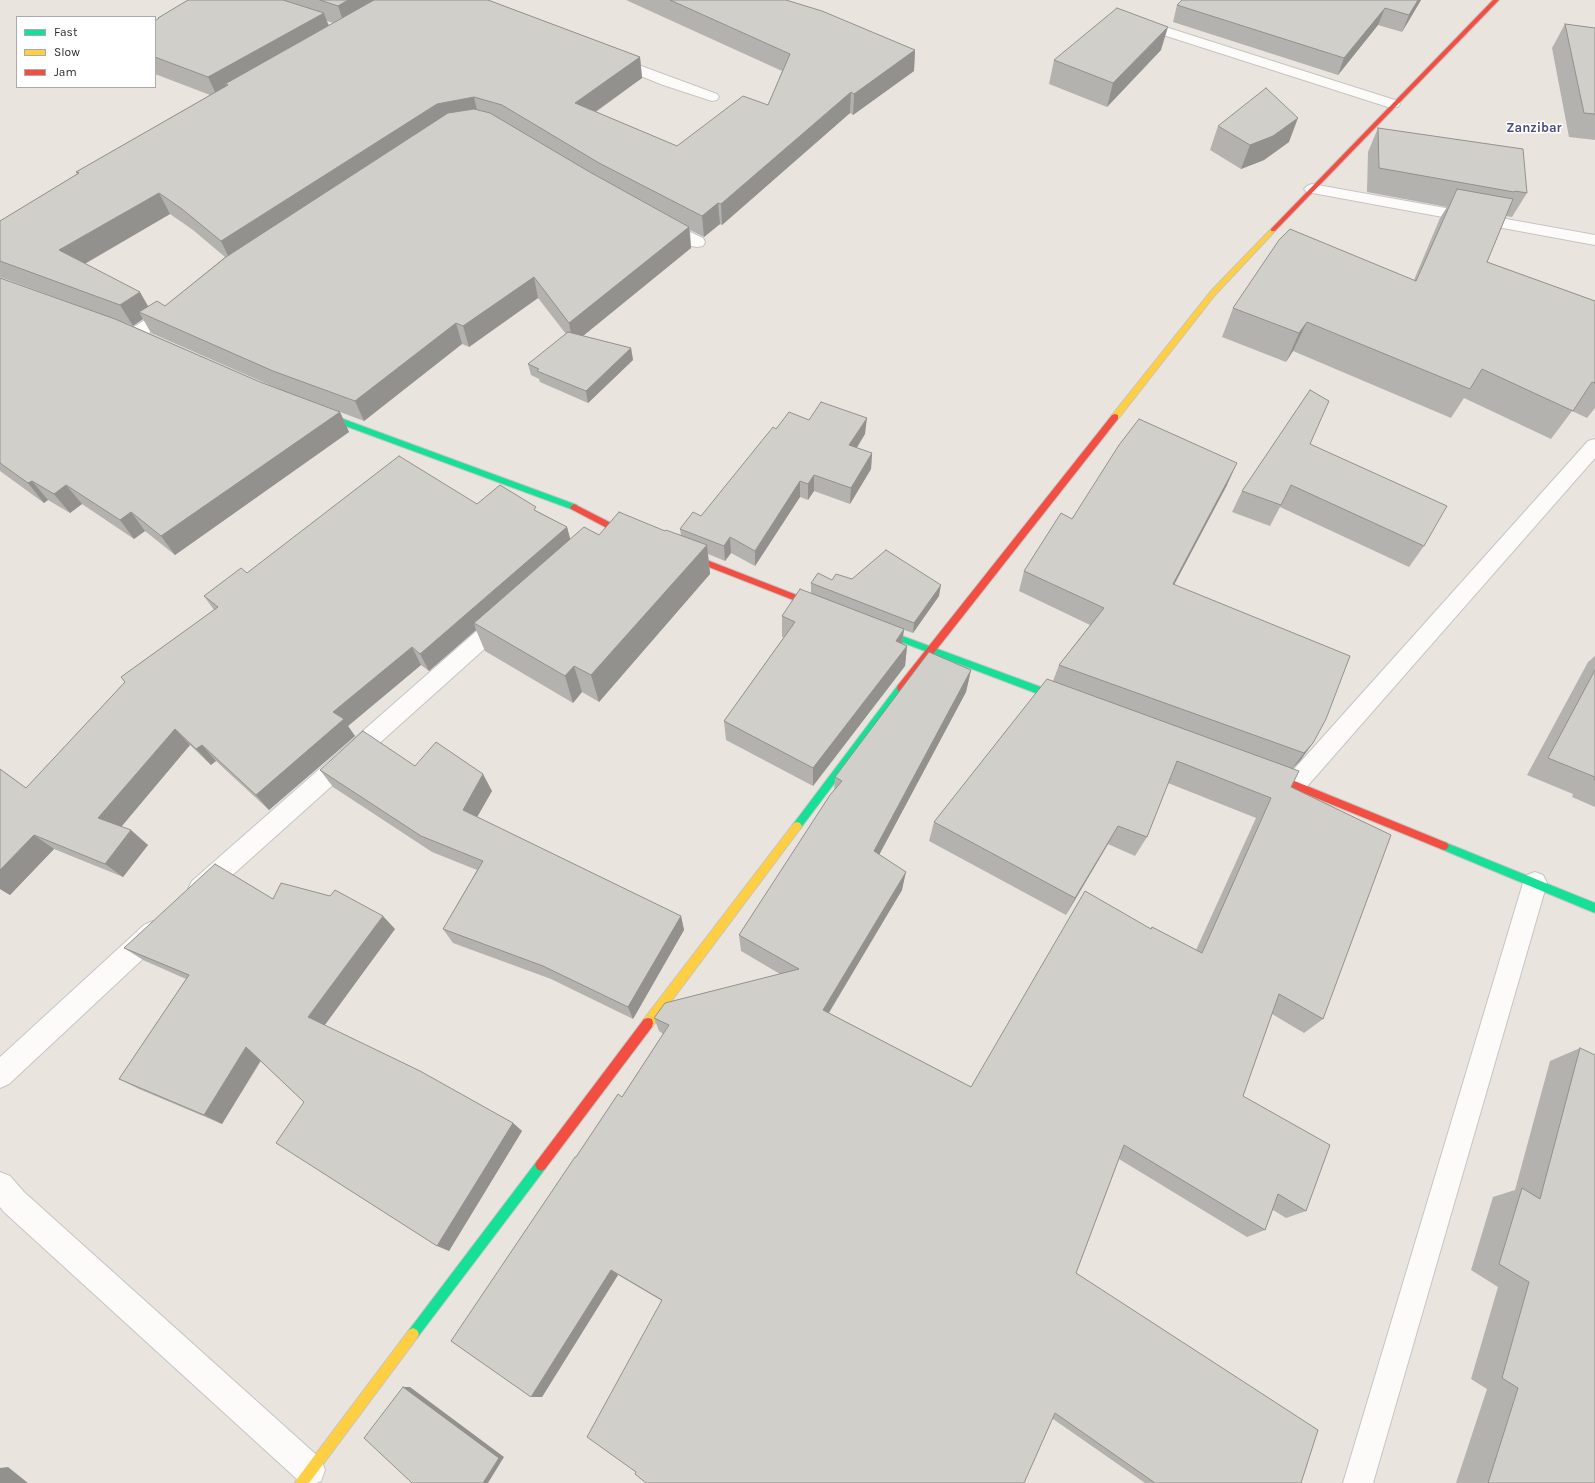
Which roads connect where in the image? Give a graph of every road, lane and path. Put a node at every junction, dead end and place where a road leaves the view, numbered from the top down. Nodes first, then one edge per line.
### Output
1 (1496, 0) edge
2 (1122, 17) edge
3 (603, 56) edge
4 (712, 97) dead end
5 (1393, 104) junction
6 (1312, 189) junction
7 (650, 217) edge
8 (1595, 240) edge
9 (696, 242) dead end
10 (189, 300) edge
11 (135, 335) edge
12 (306, 408) edge
13 (1595, 446) edge
14 (610, 526) junction
15 (647, 540) edge
16 (592, 542) edge
17 (670, 549) edge
18 (521, 605) edge
19 (833, 612) edge
20 (863, 624) edge
21 (930, 650) junction
22 (1071, 702) edge
23 (1257, 770) edge
24 (1295, 784) junction
25 (1535, 883) junction
26 (187, 901) edge
27 (1595, 908) edge
28 (170, 917) edge
29 (0, 1075) edge
30 (0, 1186) edge
31 (305, 1477) edge
32 (1358, 1483) edge

1 - 5 street
2 - 5 street
3 - 4 street
5 - 6 street
6 - 8 street
6 - 21 street
7 - 9 street
10 - 11 street
12 - 14 street
13 - 24 street
14 - 15 street
14 - 16 street
17 - 19 street
18 - 26 street
20 - 21 street
21 - 22 street
21 - 31 street
23 - 24 street
24 - 25 street
25 - 27 street
25 - 32 street
28 - 29 street
30 - 31 street

